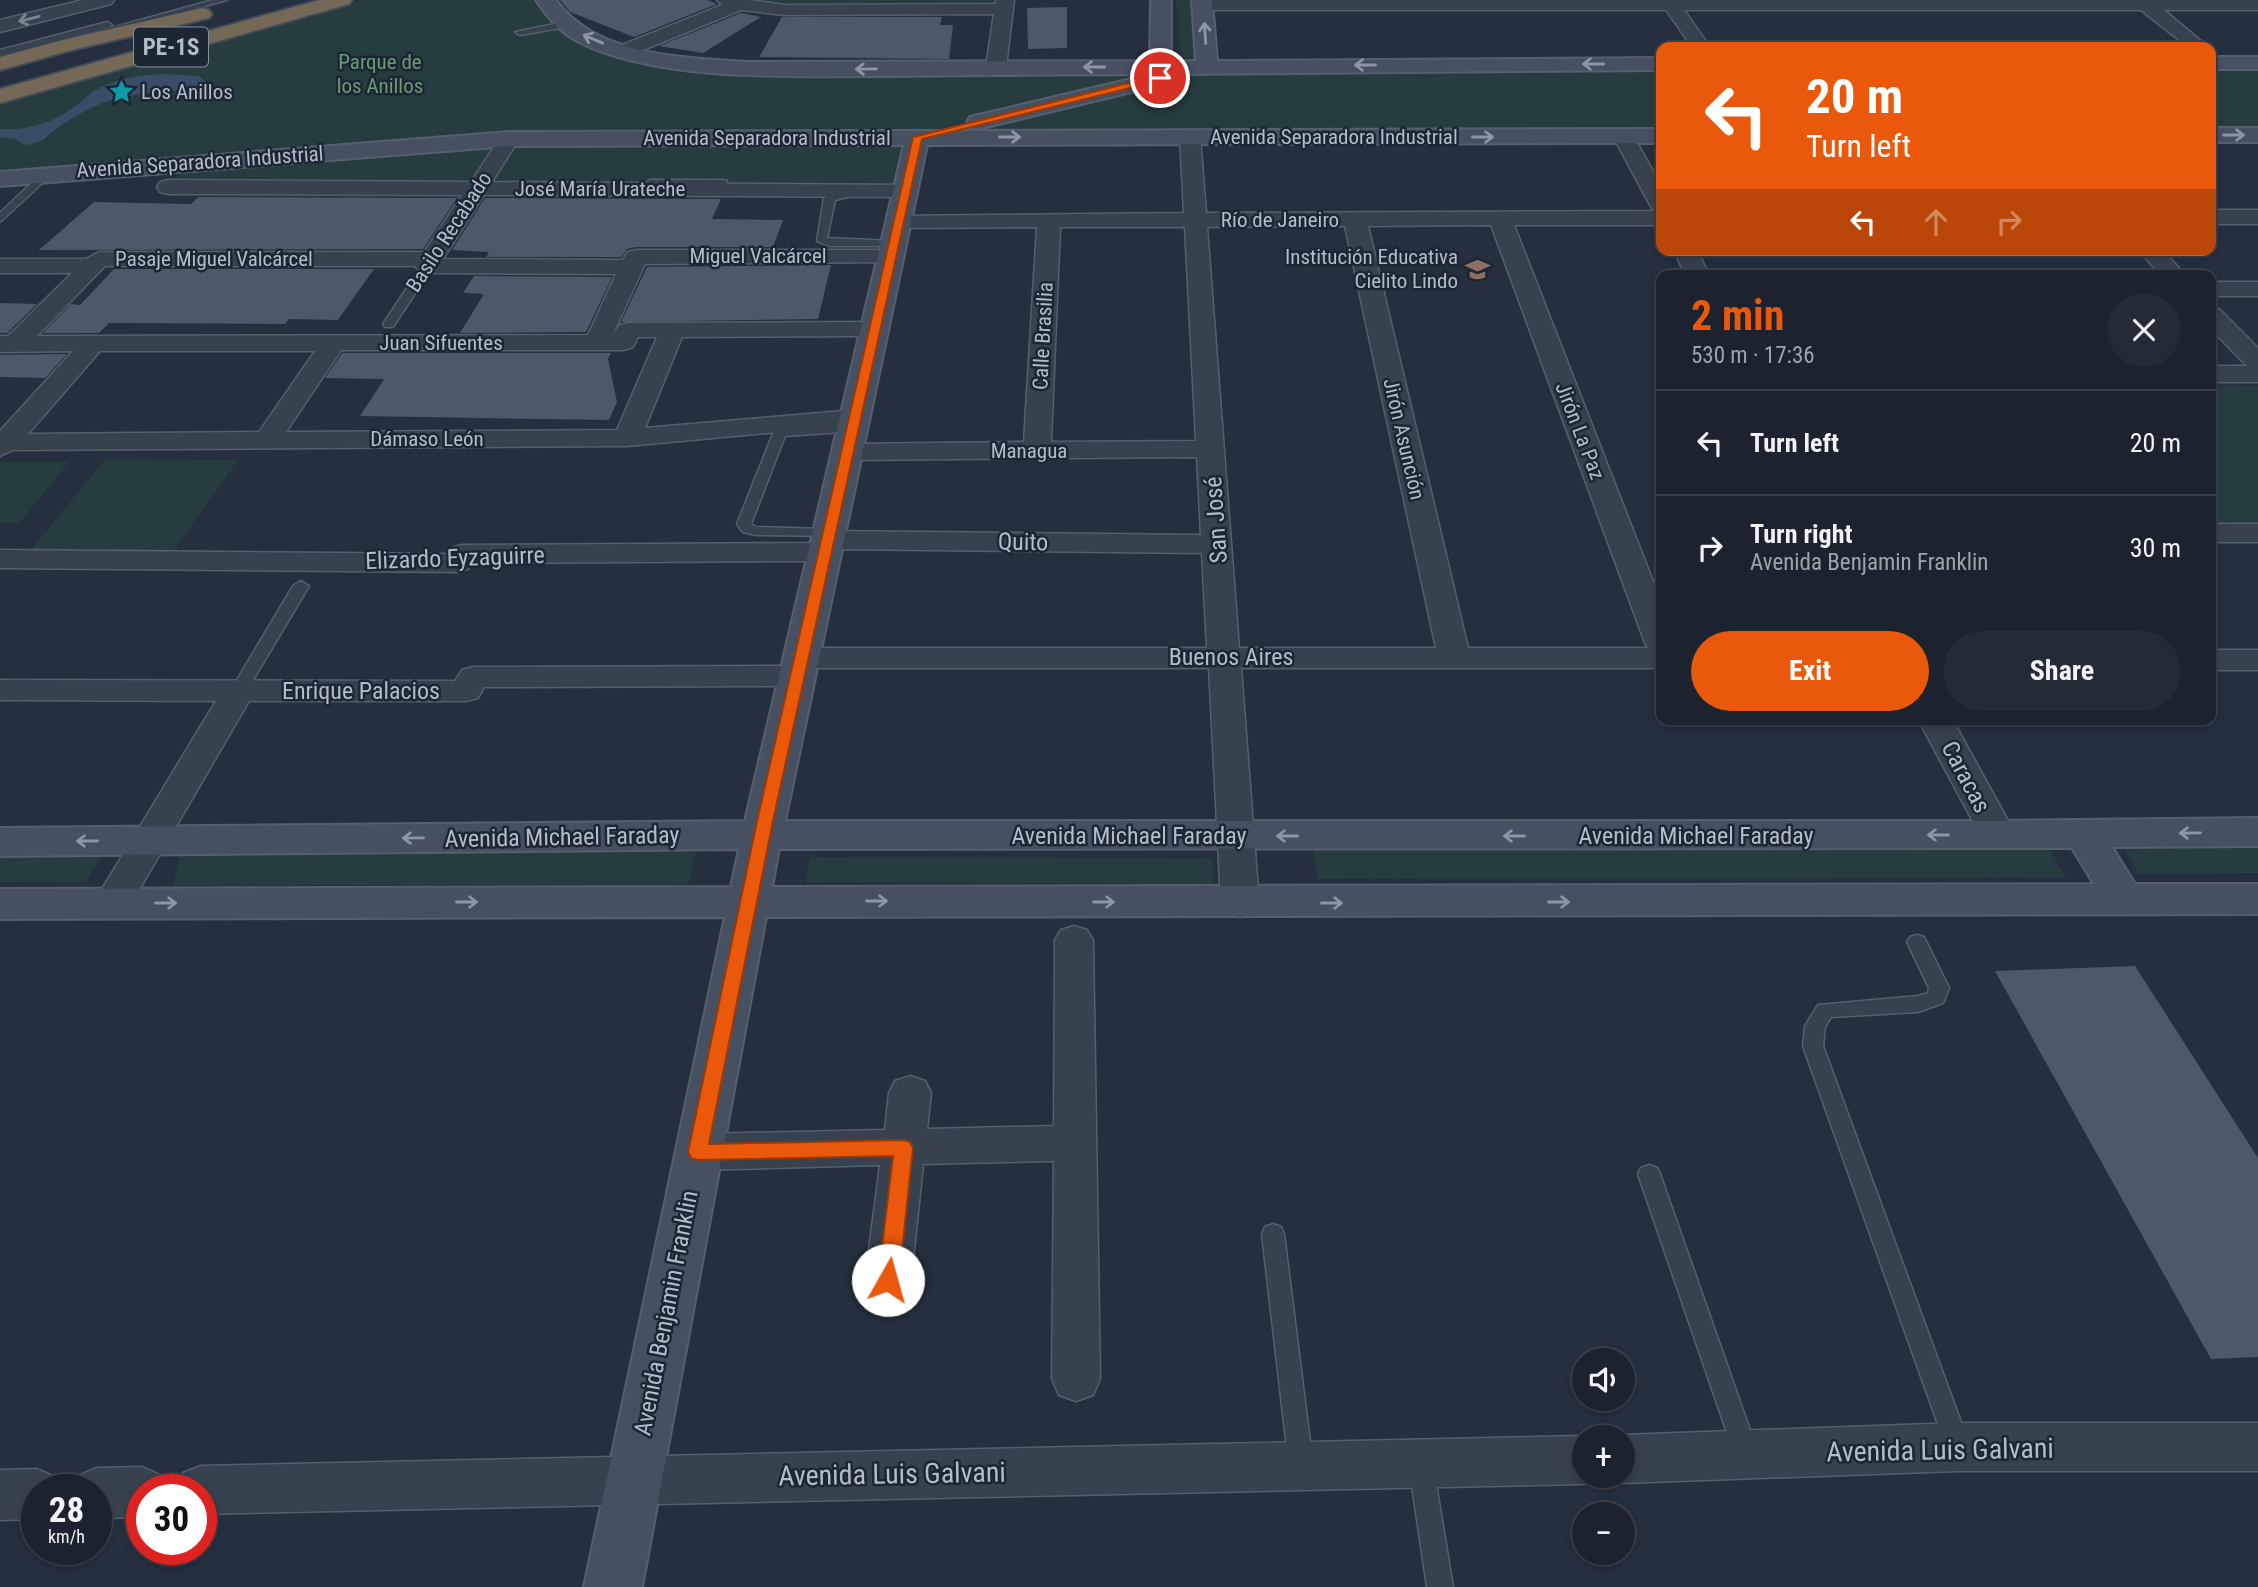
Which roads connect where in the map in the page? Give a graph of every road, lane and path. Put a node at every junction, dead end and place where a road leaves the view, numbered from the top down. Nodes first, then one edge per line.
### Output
1 (106, 0) edge
2 (167, 0) edge
3 (201, 0) edge
4 (223, 0) edge
5 (293, 0) edge
6 (342, 0) edge
7 (546, 0) edge
8 (1161, 0) edge
9 (245, 1) edge
10 (733, 2) edge
11 (1670, 2) edge
12 (2142, 2) edge
13 (1203, 3) edge
14 (1004, 4) edge
15 (2258, 5) edge
16 (564, 25) junction
17 (0, 26) edge
18 (520, 32) dead end
19 (0, 42) edge
20 (1697, 42) edge
21 (2193, 42) edge
22 (624, 51) junction
23 (0, 53) edge
24 (2216, 61) edge
25 (0, 62) edge
26 (2258, 63) edge
27 (1656, 64) edge
28 (1207, 66) junction
29 (996, 67) junction
30 (1161, 72) junction
31 (0, 75) edge
32 (0, 90) edge
33 (0, 96) edge
34 (2216, 135) edge
35 (2258, 135) edge
36 (1623, 136) junction
37 (1656, 136) edge
38 (917, 137) junction
39 (1190, 137) junction
40 (509, 139) junction
41 (47, 174) junction
42 (0, 179) edge
43 (723, 183) dead end
44 (478, 186) junction
45 (168, 187) dead end
46 (1656, 196) edge
47 (2216, 217) edge
48 (2258, 217) edge
49 (1656, 218) edge
50 (0, 219) edge
51 (1500, 219) junction
52 (1195, 220) junction
53 (1355, 220) junction
54 (899, 221) junction
55 (1049, 221) junction
56 (2156, 256) edge
57 (429, 262) junction
58 (0, 266) edge
59 (92, 266) junction
60 (631, 267) junction
61 (2168, 270) edge
62 (2216, 289) edge
63 (2258, 289) edge
64 (2216, 320) edge
65 (389, 324) dead end
66 (875, 329) junction
67 (673, 330) junction
68 (597, 342) junction
69 (332, 343) junction
70 (8, 344) edge
71 (93, 344) junction
72 (2258, 363) edge
73 (2216, 374) edge
74 (2258, 374) edge
75 (851, 433) junction
76 (627, 438) junction
77 (268, 439) junction
78 (2, 444) edge
79 (1211, 449) junction
80 (1037, 451) junction
81 (2216, 533) edge
82 (2258, 533) edge
83 (827, 542) junction
84 (1218, 544) junction
85 (0, 559) edge
86 (301, 586) dead end
87 (1656, 630) edge
88 (1225, 657) junction
89 (1454, 657) junction
90 (1656, 658) edge
91 (2216, 660) edge
92 (2258, 660) edge
93 (799, 667) junction
94 (0, 690) edge
95 (239, 690) junction
96 (1938, 725) edge
97 (2258, 832) edge
98 (2084, 834) junction
99 (762, 835) junction
100 (1997, 835) junction
101 (1235, 836) junction
102 (149, 841) junction
103 (0, 842) edge
104 (2123, 899) junction
105 (2258, 899) edge
106 (748, 901) junction
107 (1240, 903) junction
108 (0, 904) edge
109 (112, 904) junction
110 (1073, 940) dead end
111 (1917, 942) dead end
112 (910, 1093) dead end
113 (1076, 1143) junction
114 (904, 1148) junction
115 (698, 1152) junction
116 (1649, 1174) dead end
117 (1273, 1234) dead end
118 (888, 1280) dead end
119 (1076, 1379) dead end
120 (1958, 1447) junction
121 (2258, 1447) edge
122 (1747, 1456) junction
123 (1635, 1459) edge
124 (1572, 1460) edge
125 (1420, 1463) junction
126 (1301, 1466) junction
127 (633, 1479) junction
128 (217, 1490) edge
129 (21, 1494) edge
130 (0, 1495) edge
131 (613, 1587) edge
132 (1440, 1587) edge

1 -> 17 street
2 - 19 highway, PE-1S
3 - 23 lane
4 - 25 lane
5 - 31 highway, PE-1S
5 - 32 highway, PE-1S
6 - 33 highway, PE-1S
7 - 16 street
8 - 30 street
9 - 25 highway, PE-1S
10 - 14 street
10 - 22 street
11 - 12 street
11 - 13 street
11 - 20 street
12 - 15 street
12 - 21 street
28 -> 13 street
14 - 29 street
16 - 18 lane
22 -> 16 street
29 -> 22 street
24 - 26 street
27 -> 28 street
28 - 30 street
30 -> 29 street
30 - 38 street
34 -> 35 street
36 - 37 street, Avenida Separadora Industrial
39 -> 36 street, Avenida Separadora Industrial
36 - 46 street
38 -> 39 street, Avenida Separadora Industrial
38 - 40 street, Avenida Separadora Industrial
38 - 54 street, Avenida Benjamin Franklin
39 - 52 street, San José
40 - 41 street, Avenida Separadora Industrial
40 - 44 street, Basilo Recabado
41 - 42 street, Avenida Separadora Industrial
41 - 50 lane
43 - 44 lane
44 - 45 street, José María Urateche
44 - 54 street, José María Urateche
44 - 57 street, Basilo Recabado
47 - 48 street
49 - 51 street, Río de Janeiro
51 - 53 street, Río de Janeiro
51 - 87 street, Jirón La Paz
52 - 53 street, Río de Janeiro
52 - 55 street, Río de Janeiro
52 - 79 street, San José
53 - 89 street, Jirón Asunción
54 - 54 lane
54 - 55 street, Río de Janeiro
54 - 60 street, Miguel Valcárcel
54 - 66 street, Avenida Benjamin Franklin
55 - 80 street, Calle Brasilia
56 - 61 street
57 - 59 street, Pasaje Miguel Valcárcel
57 - 60 street, Miguel Valcárcel
57 - 65 lane, Basilo Recabado
58 - 59 street, Pasaje Miguel Valcárcel
59 - 70 street
60 - 68 street
62 - 63 street
64 - 72 street
66 - 67 street, Juan Sifuentes
66 - 75 street, Avenida Benjamin Franklin
67 - 68 street, Juan Sifuentes
67 - 76 street
68 - 69 street, Juan Sifuentes
69 - 71 street, Juan Sifuentes
69 - 77 street
70 - 71 street, Juan Sifuentes
71 - 78 street
73 - 74 street
75 - 76 street, Dámaso León
75 - 80 street, Managua
75 - 83 street, Avenida Benjamin Franklin
75 - 83 lane
76 - 77 street, Dámaso León
77 - 78 street, Dámaso León
79 - 80 street, Managua
79 - 84 street, San José
81 - 82 street
83 - 84 street, Quito
83 - 85 street, Elizardo Eyzaguirre
83 - 93 street, Avenida Benjamin Franklin
84 - 88 street, San José
86 - 95 lane
88 - 89 street, Buenos Aires
88 - 93 street, Buenos Aires
88 - 101 street, San José
89 - 90 street, Buenos Aires
91 - 92 street
93 - 95 street, Enrique Palacios
93 - 99 street, Avenida Benjamin Franklin
94 - 95 street, Enrique Palacios
95 - 102 street
96 - 100 street, Caracas
97 -> 98 street, Avenida Michael Faraday
98 - 100 street, Avenida Michael Faraday
98 - 104 street
99 - 101 street, Avenida Michael Faraday
99 -> 102 street, Avenida Michael Faraday
99 - 106 street, Avenida Benjamin Franklin
100 -> 101 street, Avenida Michael Faraday
101 - 107 street, San José
102 -> 103 street, Avenida Michael Faraday
102 - 109 street
104 - 105 street
107 -> 104 street
106 -> 107 street
109 -> 106 street
106 - 115 street, Avenida Benjamin Franklin
108 - 109 street
110 - 113 street
111 - 120 lane
112 - 114 street
113 - 114 street
113 - 119 street
114 - 115 street
114 - 118 street
115 - 127 street, Avenida Benjamin Franklin
116 - 122 lane
117 - 126 lane
120 - 121 street, Avenida Luis Galvani
120 - 122 street, Avenida Luis Galvani
122 - 123 street, Avenida Luis Galvani
124 - 125 street, Avenida Luis Galvani
125 - 126 street, Avenida Luis Galvani
125 - 132 lane
126 - 127 street, Avenida Luis Galvani
127 - 128 street, Avenida Luis Galvani
127 - 131 street, Avenida Benjamin Franklin
129 - 130 street

